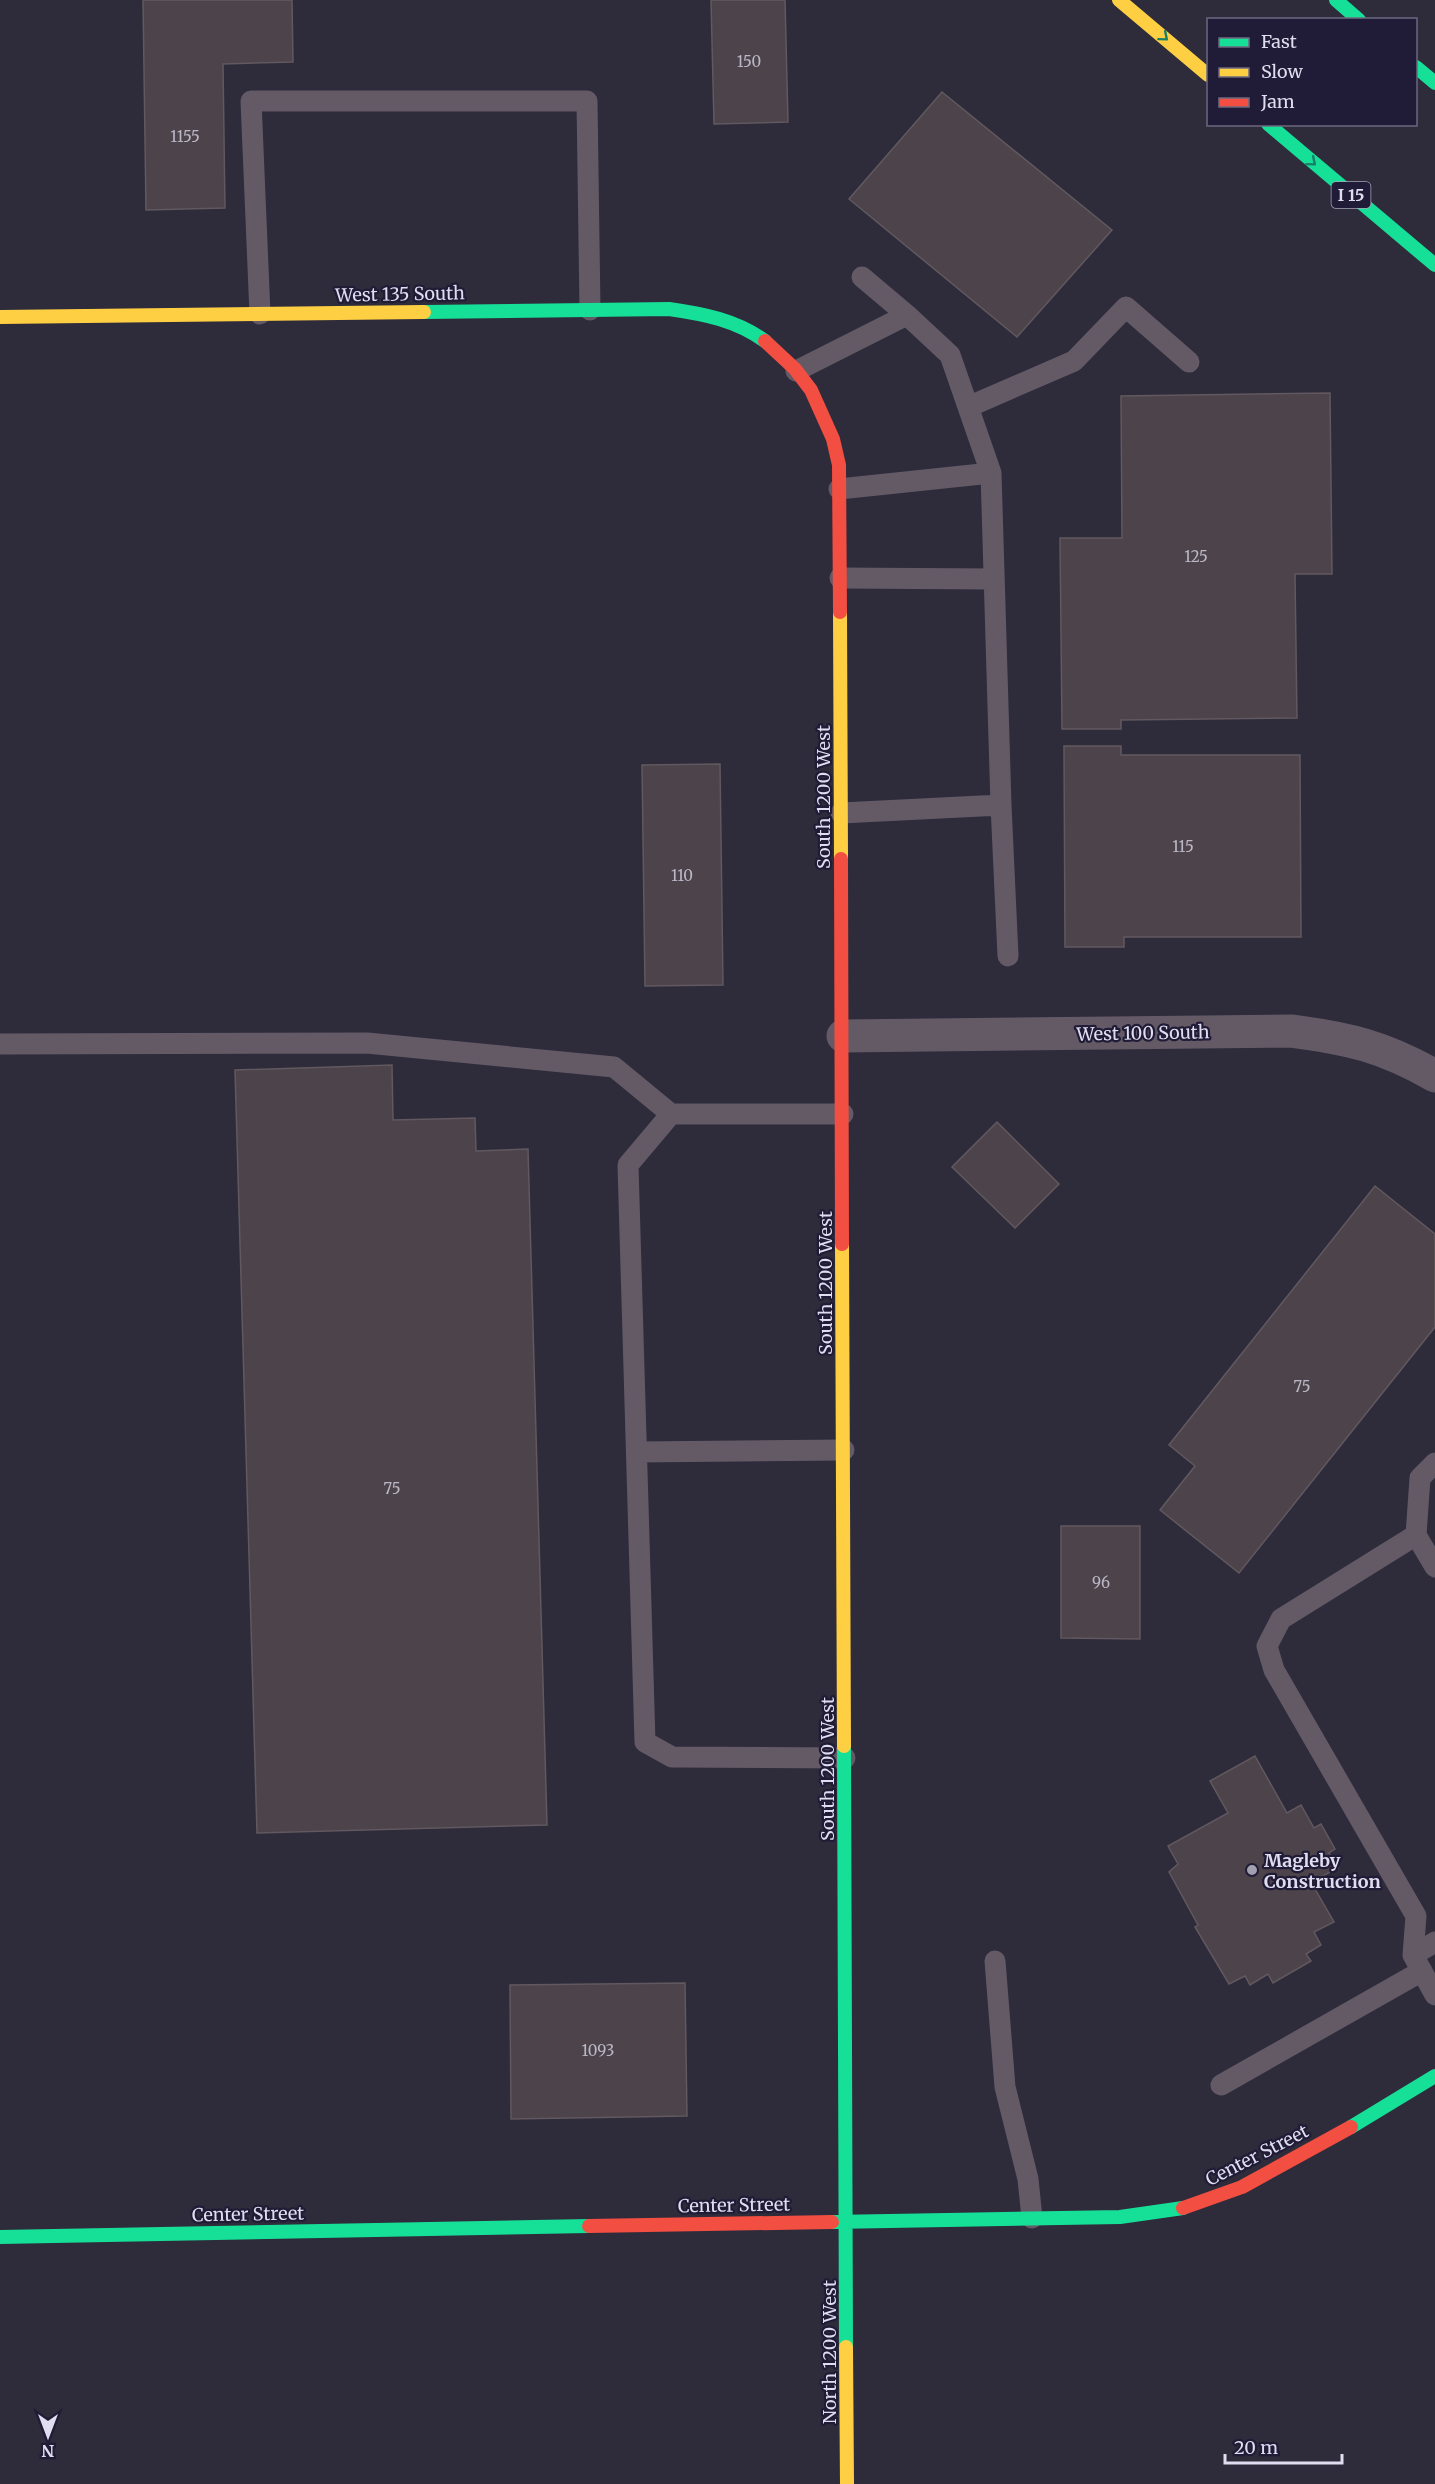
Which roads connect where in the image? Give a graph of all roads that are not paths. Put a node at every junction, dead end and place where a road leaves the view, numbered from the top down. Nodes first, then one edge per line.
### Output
1 (1119, 0) edge
2 (1336, 0) edge
3 (1357, 18) edge
4 (1417, 68) edge
5 (1207, 73) edge
6 (1435, 83) edge
7 (1270, 126) edge
8 (1435, 265) edge
9 (862, 277) dead end
10 (590, 310) junction
11 (260, 314) junction
12 (907, 315) junction
13 (0, 317) edge
14 (1189, 362) dead end
15 (792, 365) junction
16 (968, 407) junction
17 (991, 473) junction
18 (839, 489) junction
19 (840, 578) junction
20 (993, 579) junction
21 (1001, 806) junction
22 (841, 813) junction
23 (1008, 956) dead end
24 (843, 1036) junction
25 (0, 1044) edge
26 (1435, 1076) edge
27 (671, 1114) junction
28 (843, 1114) junction
29 (844, 1450) junction
30 (637, 1452) junction
31 (1435, 1463) edge
32 (1416, 1536) junction
33 (1435, 1567) edge
34 (845, 1758) junction
35 (1435, 1942) edge
36 (995, 1961) dead end
37 (1418, 1963) junction
38 (1435, 1995) edge
39 (1435, 2076) edge
40 (1221, 2085) dead end
41 (1032, 2218) junction
42 (846, 2221) junction
43 (0, 2237) edge
44 (847, 2484) edge

1 -> 5 main road
2 - 3 main road
4 - 6 main road
7 -> 8 main road, I 15
9 - 12 lane
10 - 11 main road, West 135 South
10 - 11 lane
10 - 15 main road, West 135 South
11 - 13 main road, West 135 South
12 - 15 lane
12 - 16 lane
14 - 16 lane
15 - 18 main road, South 1200 West
16 - 17 lane
17 - 18 lane
17 - 20 lane
18 - 19 main road, South 1200 West
19 - 20 lane
19 - 22 main road, South 1200 West
20 - 21 lane
21 - 22 lane
21 - 23 lane
22 - 24 main road, South 1200 West
24 - 26 street, West 100 South
24 - 28 main road, South 1200 West
25 - 27 lane
27 - 28 lane
27 - 30 lane
28 - 29 main road, South 1200 West
29 - 30 lane
29 - 34 main road, South 1200 West
30 - 34 lane
31 - 32 lane
32 - 33 lane
32 - 37 lane
34 - 42 main road, South 1200 West
35 - 37 lane
36 - 41 lane
37 - 38 lane
37 - 40 lane
39 - 41 main road, Center Street
41 - 42 main road, Center Street
42 - 43 main road, Center Street
42 - 44 main road, North 1200 West

